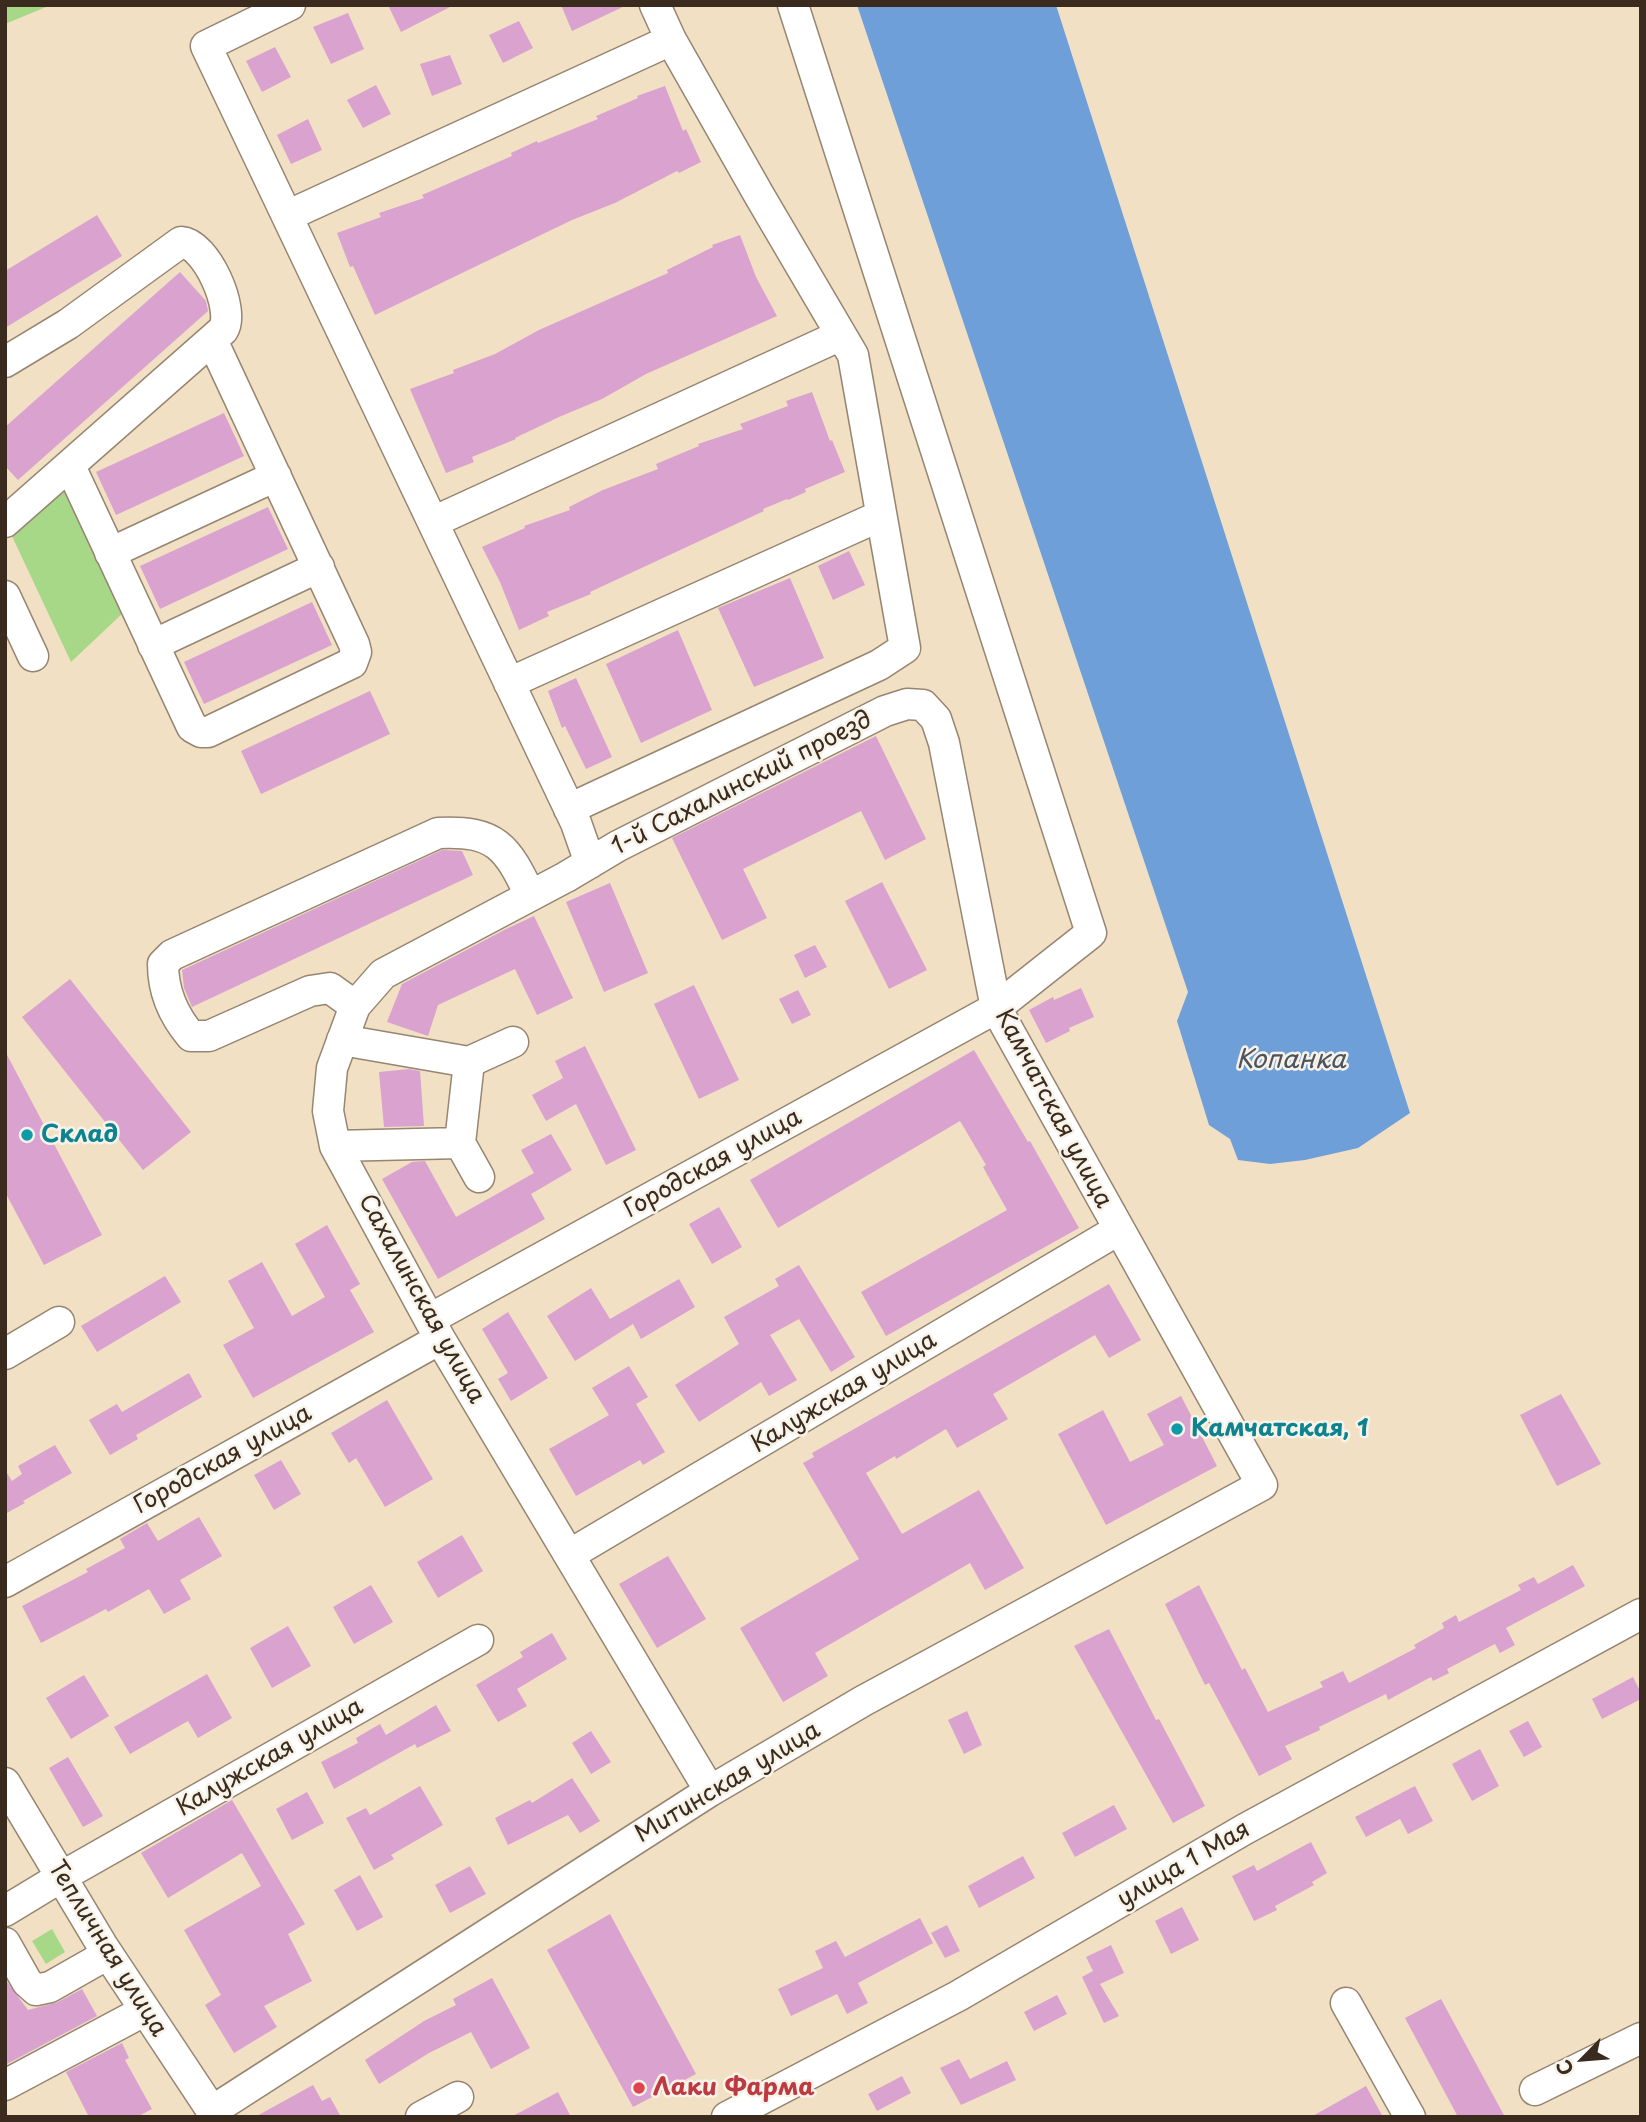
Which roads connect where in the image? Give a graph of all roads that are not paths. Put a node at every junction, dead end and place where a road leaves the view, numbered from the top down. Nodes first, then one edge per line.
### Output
1 (290, 5) edge
2 (655, 5) edge
3 (793, 5) edge
4 (671, 40) junction
5 (287, 216) junction
6 (841, 335) junction
7 (212, 340) junction
8 (5, 362) edge
9 (70, 466) junction
10 (276, 476) junction
11 (880, 516) junction
12 (433, 522) junction
13 (5, 523) edge
14 (110, 553) junction
15 (319, 568) junction
16 (5, 596) edge
17 (153, 645) junction
18 (33, 656) dead end
19 (509, 683) junction
20 (923, 705) joint
21 (569, 809) junction
22 (578, 870) junction
23 (530, 895) junction
24 (355, 1006) junction
25 (996, 1008) junction
26 (342, 1040) junction
27 (513, 1042) dead end
28 (469, 1062) junction
29 (460, 1143) junction
30 (335, 1146) junction
31 (479, 1177) dead end
32 (1118, 1230) junction
33 (59, 1322) dead end
34 (435, 1329) junction
35 (5, 1354) edge
36 (1262, 1485) joint
37 (569, 1555) junction
38 (5, 1582) edge
39 (1641, 1614) edge
40 (478, 1640) dead end
41 (5, 1783) edge
42 (710, 1791) junction
43 (61, 1877) junction
44 (5, 1911) edge
45 (5, 1944) edge
46 (108, 1954) junction
47 (1346, 2003) dead end
48 (144, 2011) junction
49 (1641, 2038) edge
50 (5, 2085) edge
51 (1535, 2090) dead end
52 (458, 2097) dead end
53 (214, 2114) edge
54 (421, 2117) edge
55 (727, 2117) edge
56 (1410, 2117) edge

1 - 5 street
2 - 4 street
3 - 25 street, Городская улица
4 - 5 street
4 - 6 street
5 - 12 street
6 - 11 street
6 - 12 street
7 - 8 street
7 - 9 street
7 - 10 street
9 - 13 street
9 - 14 street
10 - 14 street
10 - 15 street
11 - 19 street
11 - 21 street
12 - 19 street
14 - 17 street
15 - 17 street
15 - 17 street
16 - 18 street
19 - 21 street
20 - 22 street, 1-й Сахалинский проезд
20 - 25 street, Камчатская улица
21 - 22 street
22 - 23 street, Сахалинская улица
23 - 24 street, Сахалинская улица
23 - 24 street
24 - 26 street, Сахалинская улица
25 - 32 street, Камчатская улица
25 - 34 street, Городская улица
26 - 28 street
26 - 30 street, Сахалинская улица
27 - 28 street
28 - 29 street
29 - 30 street
29 - 31 street
30 - 34 street, Сахалинская улица
32 - 36 street, Камчатская улица
32 - 37 street, Калужская улица
33 - 35 street
34 - 37 street, Сахалинская улица
34 - 38 street, Городская улица
36 - 42 street, Митинская улица
37 - 42 street, Сахалинская улица
39 - 55 street, улица 1 Мая
40 - 43 street, Калужская улица
41 - 43 street, Тепличная улица
42 - 53 street, Митинская улица
43 - 44 street, Калужская улица
43 - 46 street, Тепличная улица
45 - 46 street
46 - 48 street, Тепличная улица
47 - 56 street
48 - 50 street
48 - 53 street, Тепличная улица
49 - 51 street
52 - 54 street

